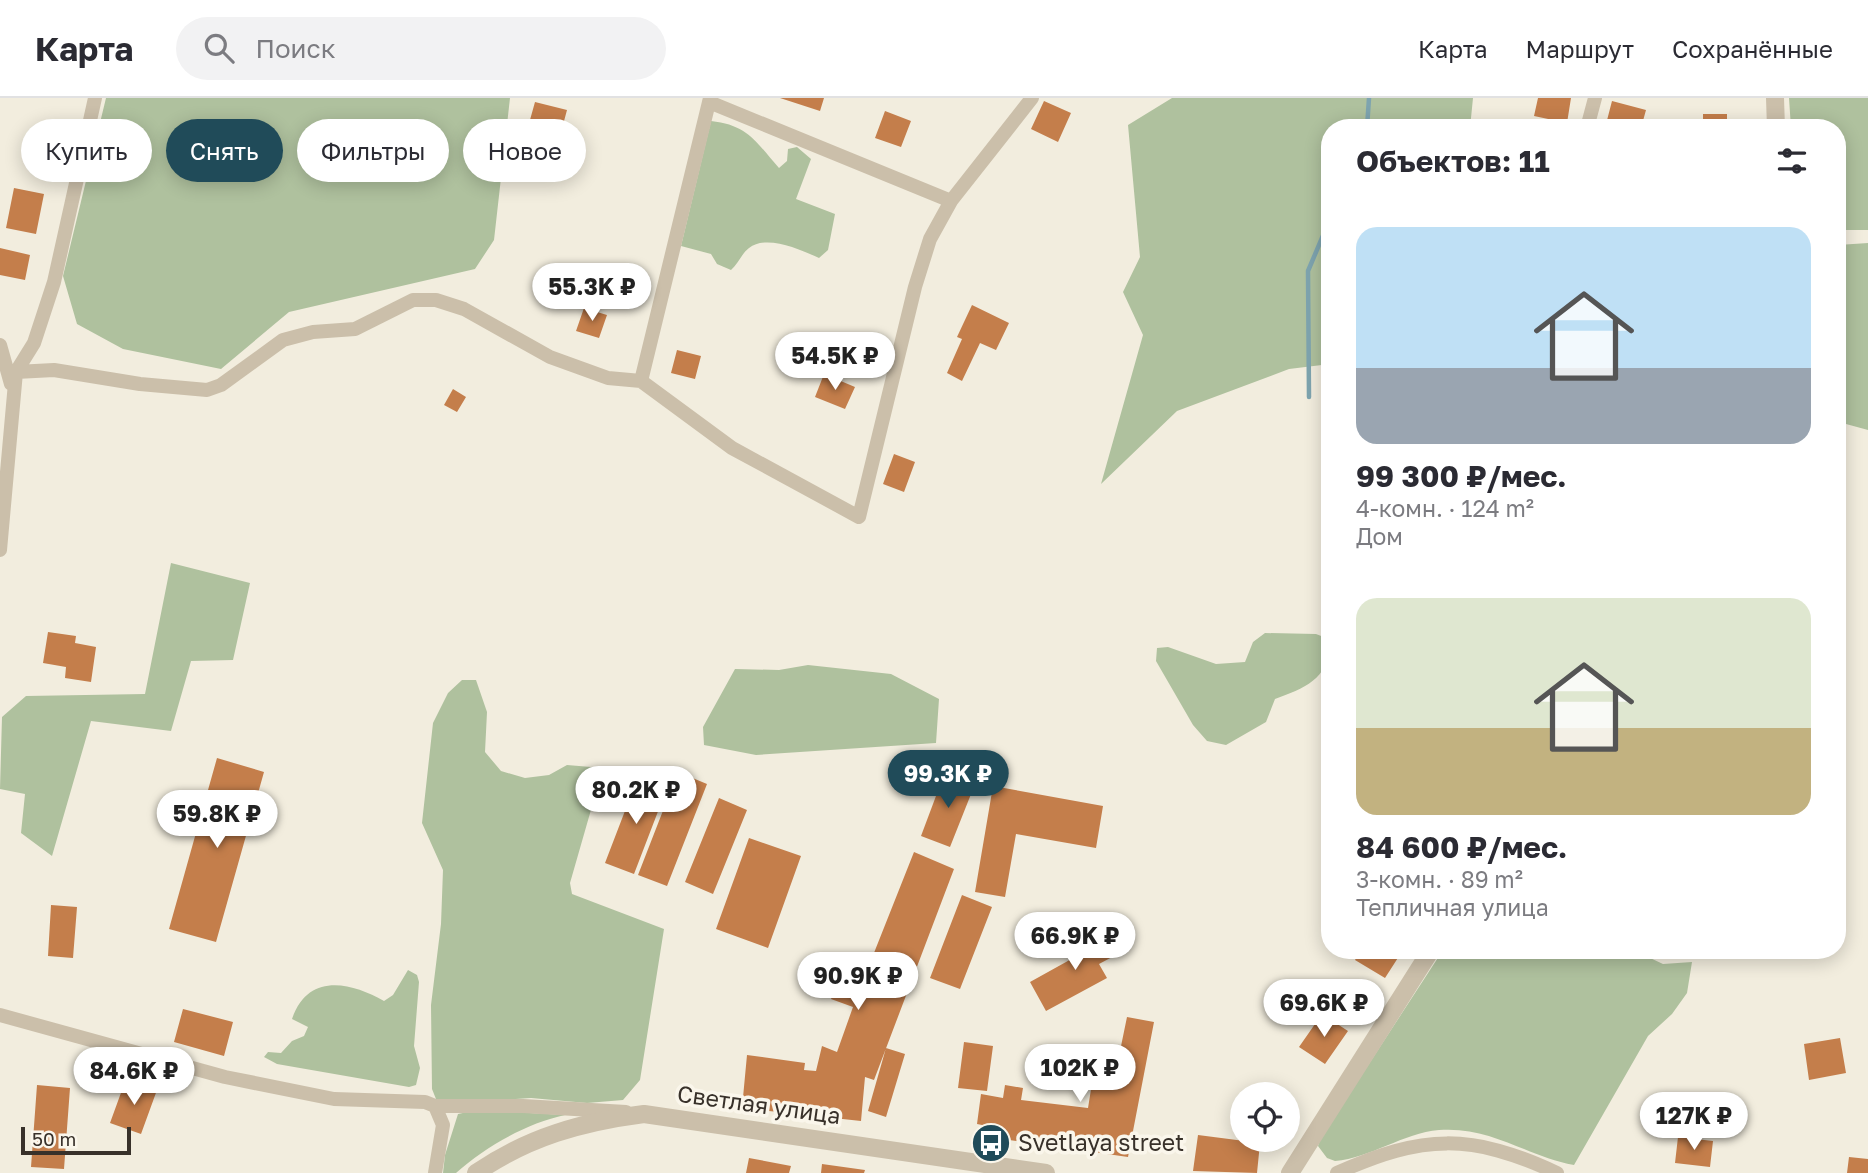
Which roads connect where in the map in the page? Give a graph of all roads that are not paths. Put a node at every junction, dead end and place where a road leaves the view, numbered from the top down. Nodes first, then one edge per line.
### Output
1 (95, 98) edge
2 (1032, 98) edge
3 (1595, 98) edge
4 (1775, 98) edge
5 (710, 100) edge
6 (1589, 119) edge
7 (1776, 119) edge
8 (951, 201) junction
9 (0, 345) edge
10 (16, 372) junction
11 (640, 381) junction
12 (14, 399) junction
13 (0, 550) edge
14 (1425, 959) edge
15 (0, 1015) edge
16 (435, 1106) junction
17 (644, 1114) junction
18 (435, 1173) edge
19 (476, 1173) edge
20 (1046, 1173) edge
21 (1290, 1173) edge
22 (1337, 1173) edge
23 (1557, 1173) edge

1 - 10 street
2 - 8 street
3 - 6 street
4 - 7 street
5 - 8 street
5 - 11 street
8 - 11 street
9 - 12 street
10 - 11 street
10 - 12 street
12 - 13 street
14 - 21 street
15 - 16 street
16 - 17 street
16 - 18 street
17 - 19 street, Светлая улица
17 - 20 street, Светлая улица
22 - 23 street

